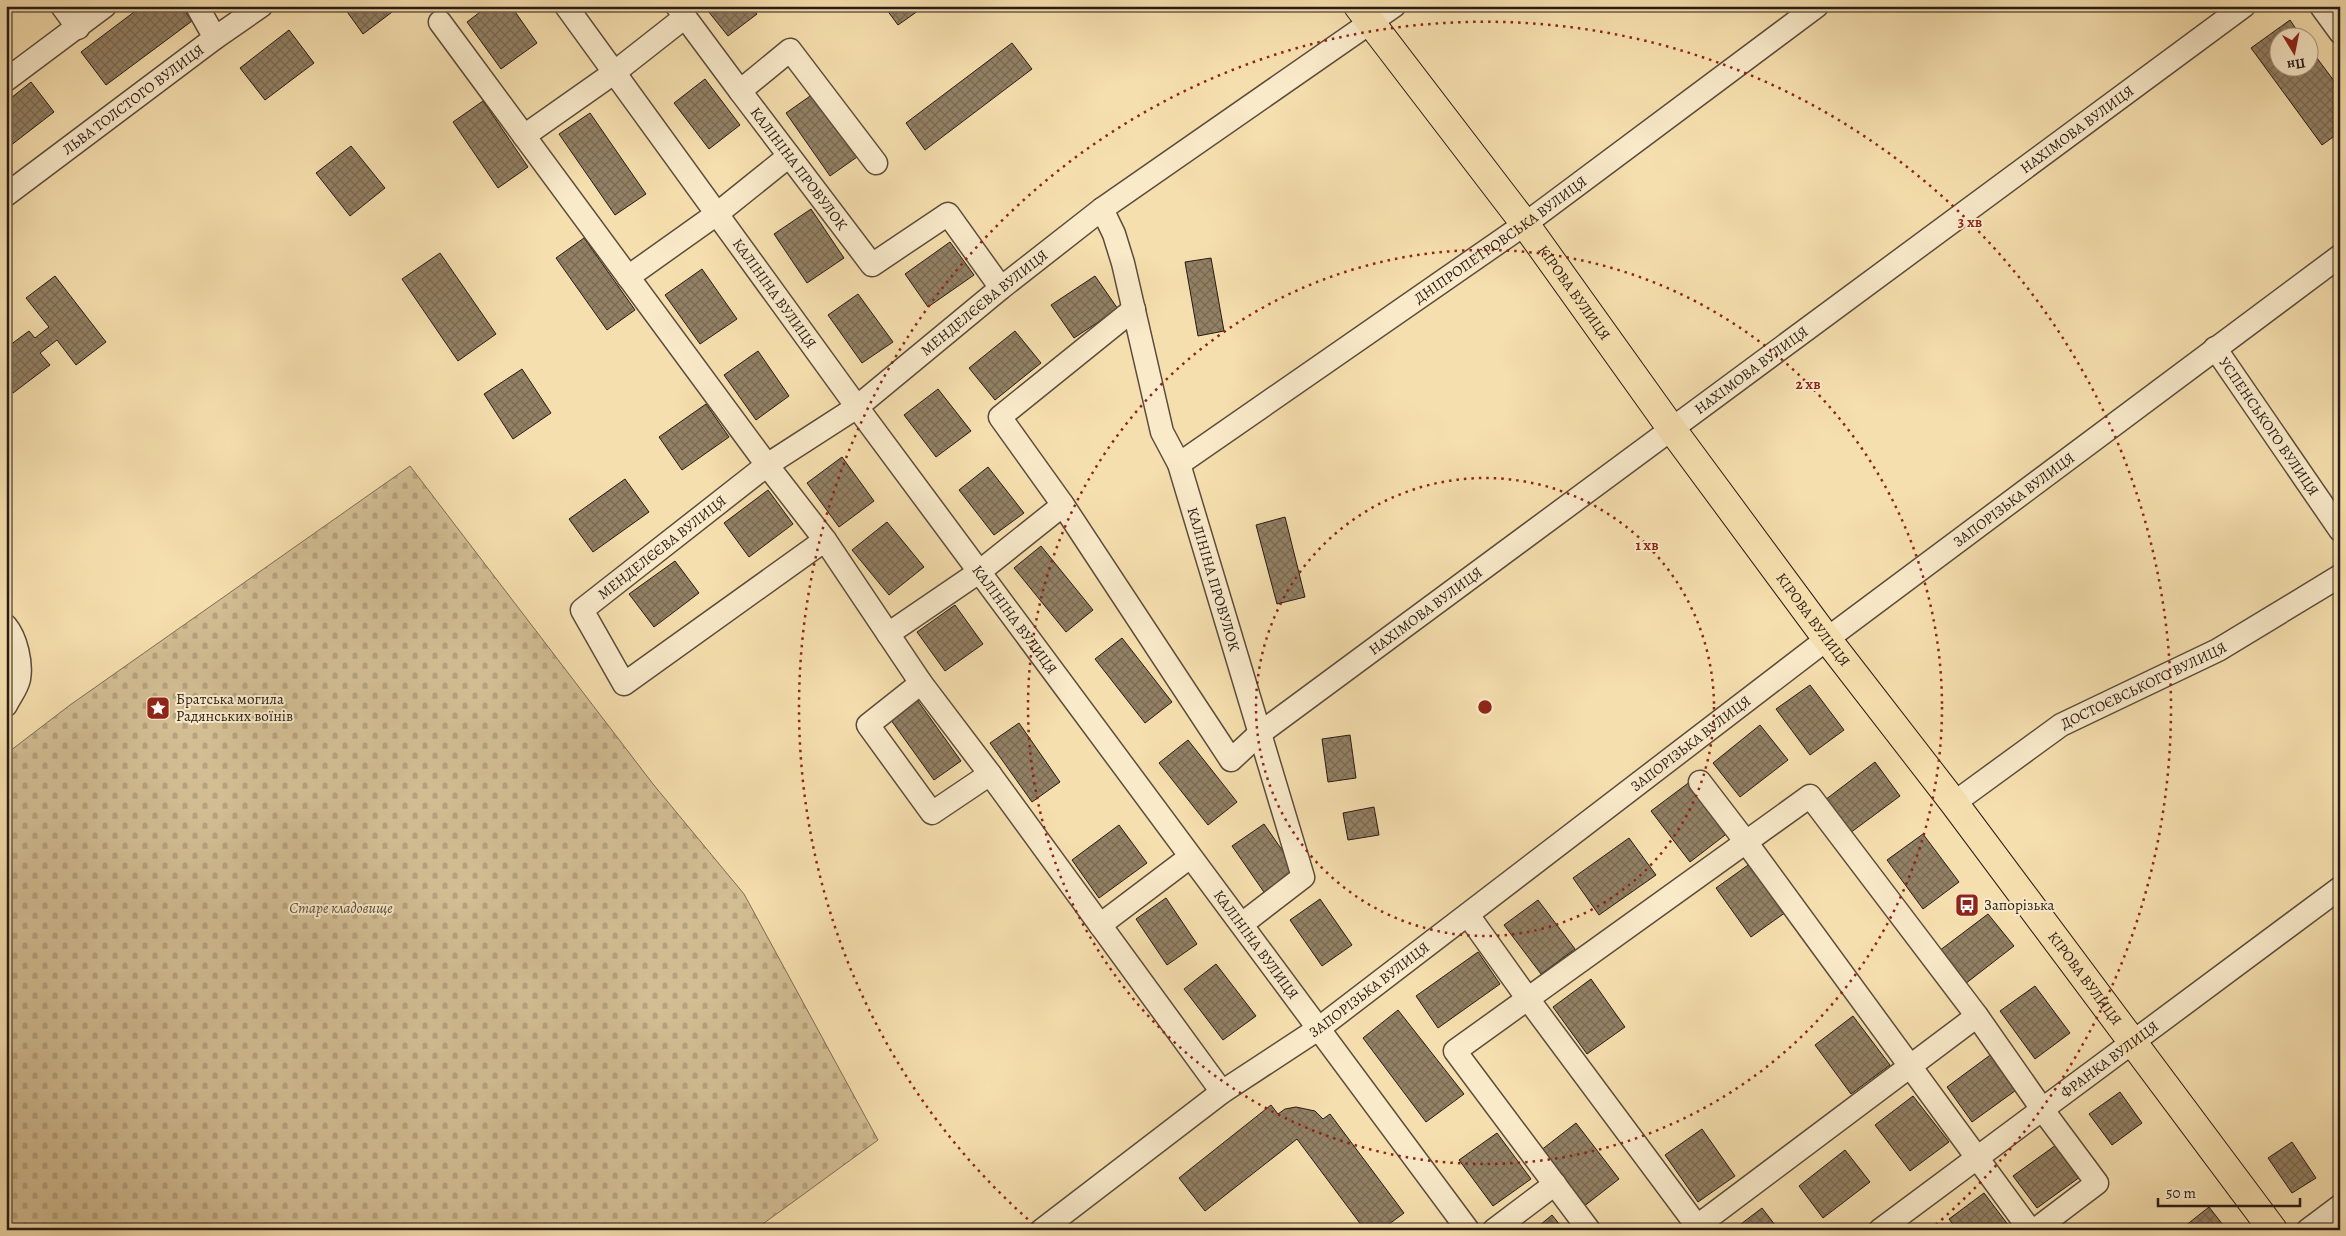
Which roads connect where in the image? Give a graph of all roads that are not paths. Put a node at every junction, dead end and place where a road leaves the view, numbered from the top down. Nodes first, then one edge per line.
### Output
1 (62, 6) edge
2 (105, 6) edge
3 (197, 6) edge
4 (261, 6) edge
5 (566, 6) edge
6 (1394, 6) edge
7 (1817, 6) edge
8 (2244, 6) edge
9 (2321, 6) edge
10 (681, 12) edge
11 (1364, 15) edge
12 (440, 22) dead end
13 (78, 28) junction
14 (2340, 32) edge
15 (215, 38) junction
16 (616, 72) junction
17 (6, 80) edge
18 (740, 91) junction
19 (524, 136) junction
20 (789, 156) junction
21 (876, 163) dead end
22 (6, 195) edge
23 (1102, 209) junction
24 (718, 213) junction
25 (1525, 224) junction
26 (2340, 256) edge
27 (628, 277) junction
28 (1002, 288) junction
29 (1134, 309) junction
30 (2215, 348) junction
31 (857, 407) junction
32 (1671, 428) junction
33 (1179, 464) junction
34 (767, 465) junction
35 (1063, 505) junction
36 (2340, 530) edge
37 (825, 540) junction
38 (979, 572) junction
39 (2340, 576) edge
40 (6, 626) edge
41 (888, 634) junction
42 (1827, 639) junction
43 (921, 683) junction
44 (6, 704) edge
45 (1259, 734) junction
46 (990, 774) junction
47 (1700, 782) dead end
48 (1954, 803) junction
49 (1746, 842) junction
50 (1190, 857) junction
51 (2340, 888) edge
52 (1468, 915) junction
53 (1242, 924) junction
54 (1100, 926) junction
55 (1528, 999) junction
56 (1976, 1016) junction
57 (1318, 1029) junction
58 (2133, 1043) junction
59 (1910, 1067) junction
60 (1222, 1092) junction
61 (2042, 1109) junction
62 (1977, 1157) junction
63 (1555, 1184) junction
64 (2340, 1206) edge
65 (1697, 1228) edge
66 (1042, 1230) edge
67 (1468, 1230) edge
68 (1494, 1230) edge
69 (1589, 1230) edge
70 (1880, 1230) edge
71 (2030, 1230) edge
72 (2035, 1230) edge
73 (2273, 1230) edge
74 (2308, 1230) edge

1 - 13 street
2 - 13 street
3 - 15 street
4 - 15 street, ЛЬВА ТОЛСТОГО ВУЛИЦЯ
5 - 16 street, КАЛІНІНА ВУЛИЦЯ
6 - 11 street, МЕНДЕЛЄЄВА ВУЛИЦЯ
7 - 25 street, ДНІПРОПЕТРОВСЬКА ВУЛИЦЯ
8 - 32 street, НАХІМОВА ВУЛИЦЯ
9 - 14 street
10 - 16 street
10 - 18 street, КАЛІНІНА ПРОВУЛОК
11 - 23 street, МЕНДЕЛЄЄВА ВУЛИЦЯ
11 - 25 main road, КІРОВА ВУЛИЦЯ
12 - 19 street
13 - 17 street
15 - 22 street, ЛЬВА ТОЛСТОГО ВУЛИЦЯ
16 - 19 street
16 - 24 street, КАЛІНІНА ВУЛИЦЯ
18 - 20 street, КАЛІНІНА ПРОВУЛОК
18 - 21 street
19 - 27 street
20 - 24 street
20 - 28 street, КАЛІНІНА ПРОВУЛОК
23 - 28 street, МЕНДЕЛЄЄВА ВУЛИЦЯ
23 - 29 street, КАЛІНІНА ПРОВУЛОК
24 - 27 street
24 - 31 street, КАЛІНІНА ВУЛИЦЯ
25 - 32 main road, КІРОВА ВУЛИЦЯ
25 - 33 street, ДНІПРОПЕТРОВСЬКА ВУЛИЦЯ
26 - 30 street, ЗАПОРІЗЬКА ВУЛИЦЯ
27 - 34 street
28 - 31 street, МЕНДЕЛЄЄВА ВУЛИЦЯ
29 - 33 street, КАЛІНІНА ПРОВУЛОК
29 - 35 street
30 - 36 street, УСПЕНСЬКОГО ВУЛИЦЯ
30 - 42 street, ЗАПОРІЗЬКА ВУЛИЦЯ
31 - 34 street, МЕНДЕЛЄЄВА ВУЛИЦЯ
31 - 38 street, КАЛІНІНА ВУЛИЦЯ
32 - 42 main road, КІРОВА ВУЛИЦЯ
32 - 45 street, НАХІМОВА ВУЛИЦЯ
33 - 45 street, КАЛІНІНА ПРОВУЛОК
34 - 37 street
34 - 37 street, МЕНДЕЛЄЄВА ВУЛИЦЯ
35 - 38 street
35 - 45 street, НАХІМОВА ВУЛИЦЯ
37 - 41 street
38 - 41 street
38 - 50 street, КАЛІНІНА ВУЛИЦЯ
39 - 48 street, ДОСТОЄВСЬКОГО ВУЛИЦЯ
40 - 44 street
41 - 43 street
42 - 48 main road, КІРОВА ВУЛИЦЯ
42 - 52 street, ЗАПОРІЗЬКА ВУЛИЦЯ
43 - 46 street
43 - 46 street
45 - 53 street, КАЛІНІНА ПРОВУЛОК
46 - 54 street
47 - 49 street
48 - 58 main road, КІРОВА ВУЛИЦЯ
49 - 55 street
49 - 56 street
49 - 59 street
50 - 53 street, КАЛІНІНА ВУЛИЦЯ
50 - 54 street
51 - 58 street, ФРАНКА ВУЛИЦЯ
52 - 55 street
52 - 57 street, ЗАПОРІЗЬКА ВУЛИЦЯ
53 - 57 street, КАЛІНІНА ВУЛИЦЯ
54 - 60 street
55 - 63 street
55 - 65 street
56 - 59 street
56 - 61 street
57 - 60 street, ЗАПОРІЗЬКА ВУЛИЦЯ
57 - 67 street, КАЛІНІНА ВУЛИЦЯ
58 - 61 street, ФРАНКА ВУЛИЦЯ
58 - 73 main road, КІРОВА ВУЛИЦЯ
59 - 62 street
59 - 65 street
60 - 66 street, ЗАПОРІЗЬКА ВУЛИЦЯ
61 - 62 street, ФРАНКА ВУЛИЦЯ
61 - 72 street
62 - 70 street, ФРАНКА ВУЛИЦЯ
62 - 71 street
63 - 68 street
63 - 69 street
64 - 74 street

